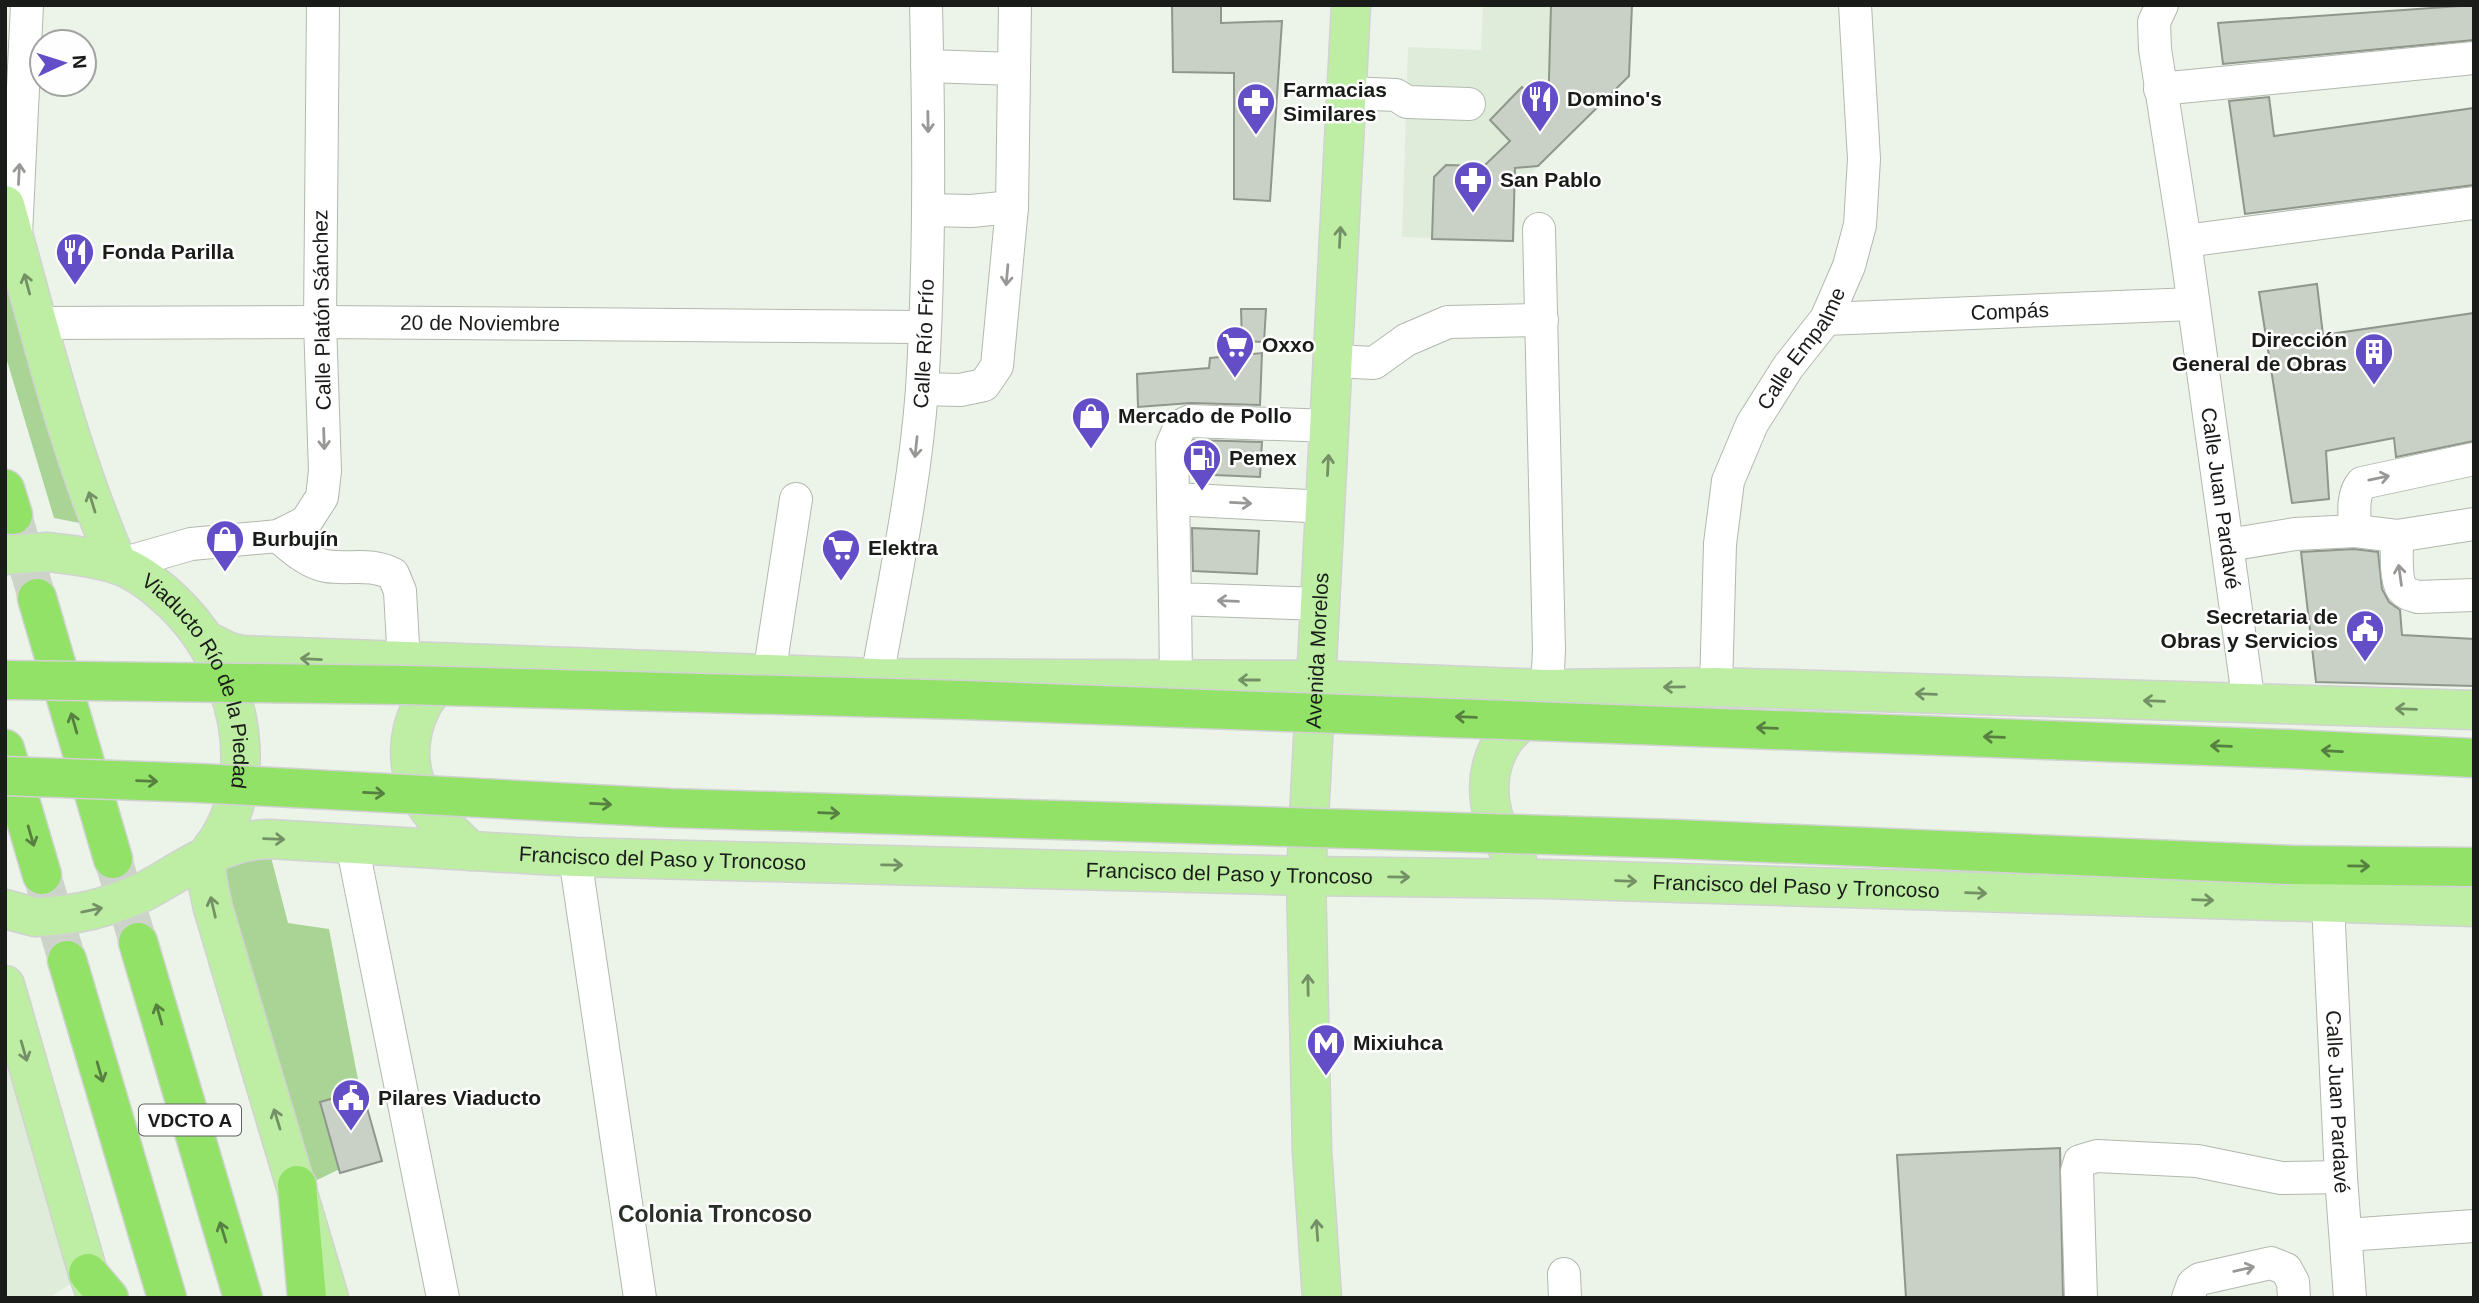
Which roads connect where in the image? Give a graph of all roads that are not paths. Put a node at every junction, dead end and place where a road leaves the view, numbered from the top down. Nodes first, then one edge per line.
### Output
1 (27, 5) edge
2 (323, 5) edge
3 (926, 5) edge
4 (1015, 5) edge
5 (1351, 5) edge
6 (1855, 5) edge
7 (2162, 5) edge
8 (2474, 58) edge
9 (927, 66) junction
10 (1014, 69) junction
11 (2160, 89) junction
12 (1347, 93) junction
13 (1469, 96) dead end
14 (2474, 203) edge
15 (5, 205) edge
16 (1012, 207) junction
17 (929, 210) junction
18 (1539, 229) dead end
19 (2185, 241) junction
20 (16, 243) junction
21 (2193, 304) junction
22 (1826, 319) junction
23 (1542, 320) junction
24 (320, 322) junction
25 (37, 323) junction
26 (924, 327) junction
27 (1333, 361) junction
28 (922, 389) junction
29 (1330, 426) junction
30 (2474, 459) edge
31 (796, 499) dead end
32 (1173, 499) junction
33 (1326, 508) junction
34 (2474, 524) edge
35 (2355, 531) junction
36 (278, 536) junction
37 (2397, 536) junction
38 (2228, 545) junction
39 (5, 555) edge
40 (118, 565) junction
41 (2474, 595) edge
42 (37, 598) tunnel mouth
43 (1175, 599) junction
44 (1321, 604) junction
45 (205, 640) junction
46 (404, 663) junction
47 (465, 664) junction
48 (769, 675) junction
49 (877, 678) junction
50 (1176, 679) junction
51 (5, 680) edge
52 (1317, 680) junction
53 (1716, 687) junction
54 (1547, 689) junction
55 (2249, 704) junction
56 (2474, 710) edge
57 (5, 749) edge
58 (2474, 758) edge
59 (5, 776) edge
60 (352, 844) junction
61 (470, 851) junction
62 (208, 855) junction
63 (575, 857) junction
64 (113, 859) tunnel mouth
65 (2474, 867) edge
66 (42, 875) tunnel mouth
67 (1306, 876) junction
68 (1545, 879) junction
69 (2328, 904) junction
70 (2474, 907) edge
71 (20, 913) edge
72 (138, 942) tunnel mouth
73 (67, 960) tunnel mouth
74 (5, 985) edge
75 (2341, 1177) junction
76 (297, 1185) junction
77 (2474, 1226) edge
78 (2346, 1235) junction
79 (98, 1290) edge
80 (167, 1298) edge
81 (243, 1298) edge
82 (307, 1298) edge
83 (329, 1298) edge
84 (443, 1298) edge
85 (639, 1298) edge
86 (1322, 1298) edge
87 (2081, 1298) edge
88 (2188, 1298) edge
89 (2294, 1298) edge
90 (2350, 1298) edge

20 -> 1 street
2 - 24 street, Calle Platón Sánchez
3 - 9 street, Calle Río Frío
4 - 10 street
5 - 12 main road, Avenida Morelos
6 - 22 street, Calle Empalme
7 - 11 street, Calle Juan Pardavé
8 - 11 street
9 - 10 street
9 -> 17 street, Calle Río Frío
10 - 16 street
11 - 19 street, Calle Juan Pardavé
12 - 13 street
27 -> 12 main road, Avenida Morelos
14 - 19 street
15 - 20 main road, Viaducto Río de la Piedad
16 - 17 street
16 -> 28 street
17 - 26 street, Calle Río Frío
18 - 23 street
19 - 21 street, Calle Juan Pardavé
25 -> 20 main road, Viaducto Río de la Piedad
21 - 22 street, Compás
21 - 38 street, Calle Juan Pardavé
22 - 53 street, Calle Empalme
23 - 27 street
23 - 54 street
24 - 25 street, 20 de Noviembre
24 - 26 street, 20 de Noviembre
24 -> 36 street, Calle Platón Sánchez
40 -> 25 main road, Viaducto Río de la Piedad
26 - 28 street, Calle Río Frío
27 - 29 main road, Avenida Morelos
28 -> 49 street, Calle Río Frío
29 - 32 street
33 -> 29 main road, Avenida Morelos
35 -> 30 street
31 - 48 street
32 -> 33 street
32 - 43 street
33 - 44 main road, Avenida Morelos
34 - 37 street
35 - 37 street
35 - 38 street
36 - 40 street
36 - 46 street
41 -> 37 street
38 - 55 street, Calle Juan Pardavé
39 - 40 main road, bridge
40 - 45 main road, Viaducto Río de la Piedad
64 -> 42 highway
44 -> 43 street
43 - 50 street
44 - 52 main road, Avenida Morelos
46 -> 45 main road
45 - 62 main road, Viaducto Río de la Piedad
46 - 47 main road
47 - 48 main road
47 - 61 main road
48 - 49 main road
49 - 50 main road
52 -> 50 main road
58 -> 51 highway, bridge
52 - 54 main road
52 - 67 main road, Avenida Morelos
53 -> 54 main road
55 -> 53 main road
54 - 68 main road
56 -> 55 main road
57 -> 66 highway
59 -> 65 highway, Francisco del Paso y Troncoso, bridge
60 - 61 main road, Francisco del Paso y Troncoso
62 -> 60 main road, Francisco del Paso y Troncoso
60 - 84 street
61 - 63 main road, Francisco del Paso y Troncoso
71 -> 62 main road, Francisco del Paso y Troncoso, bridge
76 -> 62 main road
63 -> 67 main road, Francisco del Paso y Troncoso
63 - 85 street
67 -> 68 main road, Francisco del Paso y Troncoso
86 -> 67 main road, Avenida Morelos
68 -> 69 main road, Francisco del Paso y Troncoso
69 - 70 main road, Francisco del Paso y Troncoso
69 - 75 street, Calle Juan Pardavé
81 -> 72 highway, VDCTO A
73 -> 80 highway, VDCTO A
74 -> 79 main road
75 - 78 street, Calle Juan Pardavé
75 - 87 street
76 - 82 highway
76 - 83 main road
77 - 78 street
78 - 90 street, Calle Juan Pardavé
88 -> 89 street

